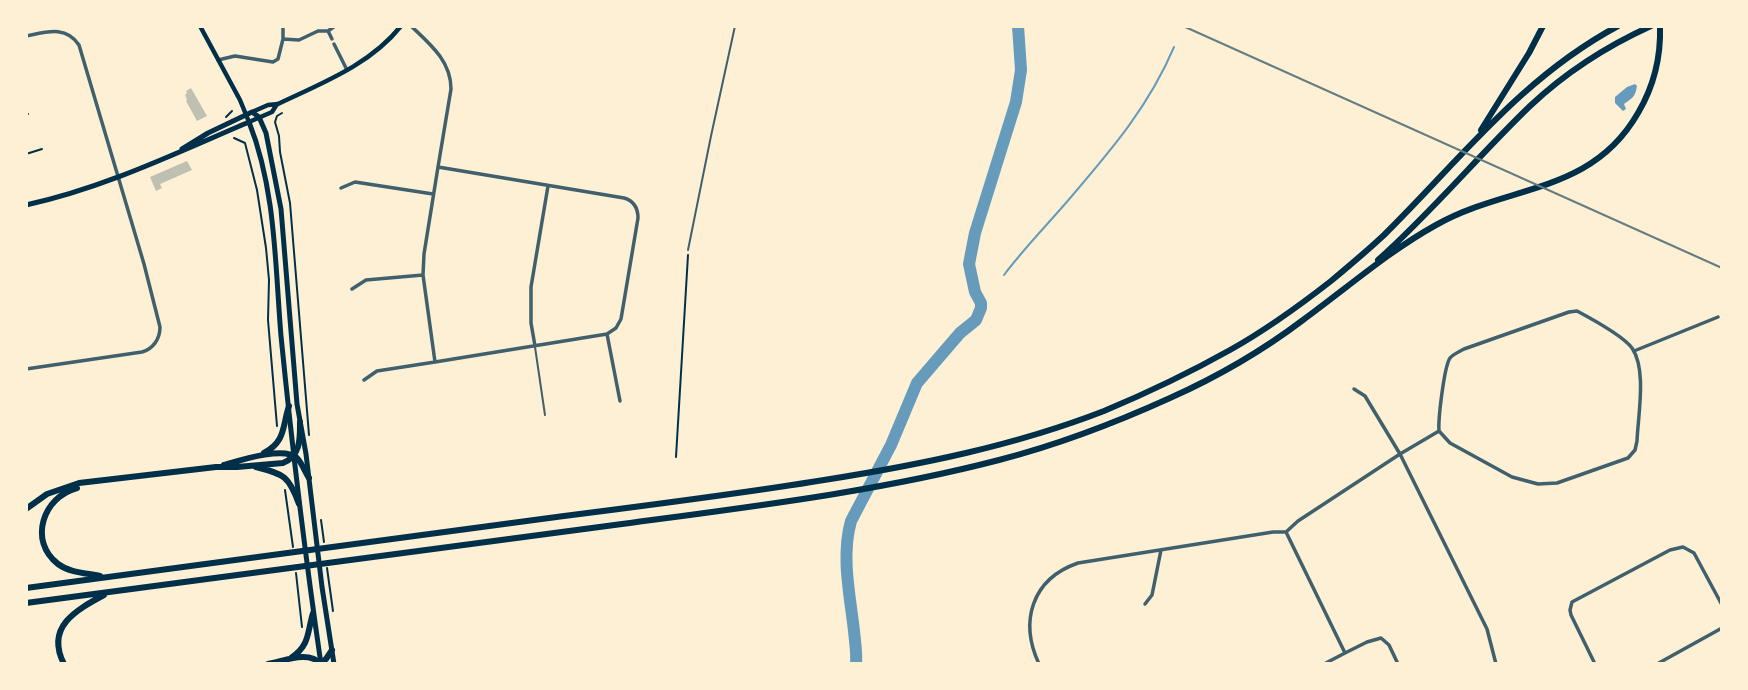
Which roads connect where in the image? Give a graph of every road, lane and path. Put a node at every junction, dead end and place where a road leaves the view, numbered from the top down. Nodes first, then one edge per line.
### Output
1 (200, 26) edge
2 (283, 26) edge
3 (335, 26) edge
4 (401, 26) edge
5 (411, 26) edge
6 (735, 26) edge
7 (1543, 26) edge
8 (1618, 26) edge
9 (1660, 26) edge
10 (67, 27) edge
11 (1650, 27) edge
12 (328, 32) junction
13 (66, 33) junction
14 (26, 36) edge
15 (283, 39) junction
16 (218, 60) junction
17 (347, 70) junction
18 (278, 104) junction
19 (232, 111) dead end
20 (248, 113) junction
21 (282, 113) dead end
22 (259, 117) junction
23 (225, 118) dead end
24 (248, 122) junction
25 (234, 138) dead end
26 (1472, 144) junction
27 (42, 149) dead end
28 (180, 151) junction
29 (26, 154) edge
30 (438, 167) junction
31 (118, 178) junction
32 (548, 186) junction
33 (341, 188) dead end
34 (433, 194) junction
35 (26, 205) edge
36 (688, 250) joint
37 (423, 275) junction
38 (1352, 284) junction
39 (352, 289) dead end
40 (1718, 317) dead end
41 (607, 334) junction
42 (535, 346) junction
43 (1634, 351) junction
44 (435, 362) junction
45 (26, 369) edge
46 (364, 380) dead end
47 (1354, 389) dead end
48 (620, 401) dead end
49 (289, 406) junction
50 (545, 415) dead end
51 (300, 422) junction
52 (1439, 431) junction
53 (275, 432) dead end
54 (310, 436) dead end
55 (1400, 454) junction
56 (293, 456) junction
57 (256, 457) junction
58 (676, 457) dead end
59 (251, 466) junction
60 (216, 467) junction
61 (309, 478) junction
62 (90, 482) junction
63 (284, 485) dead end
64 (299, 504) junction
65 (26, 509) edge
66 (1286, 532) junction
67 (293, 549) dead end
68 (1161, 550) junction
69 (295, 571) dead end
70 (109, 577) junction
71 (26, 588) edge
72 (110, 592) junction
73 (26, 603) edge
74 (1145, 604) dead end
75 (1722, 605) edge
76 (313, 613) junction
77 (1722, 628) edge
78 (302, 635) dead end
79 (332, 650) junction
80 (1345, 653) junction
81 (290, 659) junction
82 (64, 664) edge
83 (268, 664) edge
84 (320, 664) edge
85 (334, 664) edge
86 (1039, 664) edge
87 (1324, 664) edge
88 (1398, 664) edge
89 (1496, 664) edge
90 (1595, 664) edge
91 (1657, 664) edge

1 - 16 main road
2 - 15 street
3 - 12 street
4 - 17 main road
5 - 30 street
6 - 36 lane
7 - 26 highway
8 - 26 highway
9 - 38 highway
10 - 13 lane
11 - 38 highway
12 - 15 street
12 - 17 street
13 - 14 street
13 - 31 street
15 - 16 street
16 - 20 main road
17 - 18 main road
18 - 20 main road
18 - 22 main road
19 - 23 path
20 - 22 main road
20 - 24 main road
20 - 28 main road
21 - 54 path
22 - 24 main road
22 - 51 main road
24 - 28 main road
24 - 49 main road
25 - 53 path
26 - 70 highway
27 - 29 path
28 - 31 main road
30 - 32 street
30 - 34 street
31 - 35 main road
31 - 45 street
32 - 41 street
32 - 42 street
33 - 34 street
34 - 37 street
36 - 58 path
37 - 39 street
37 - 44 street
38 - 72 highway
40 - 43 street
41 - 42 street
41 - 48 street
42 - 44 street
42 - 50 lane
43 - 52 street
43 - 52 street
44 - 46 street
47 - 55 street
49 - 56 main road
49 - 57 highway
51 - 56 highway
51 - 61 main road
52 - 55 street
55 - 66 street
55 - 89 street
56 - 57 highway
56 - 59 highway
56 - 61 highway
56 - 64 main road
57 - 60 highway
59 - 60 highway
59 - 64 highway
60 - 62 highway
61 - 79 main road
62 - 65 highway
62 - 70 highway
63 - 67 path
64 - 76 main road
66 - 68 street
66 - 80 street
68 - 74 street
68 - 86 street
69 - 78 path
70 - 71 highway
72 - 73 highway
72 - 82 highway
75 - 90 street
76 - 81 highway
76 - 84 main road
77 - 91 street
79 - 84 highway
79 - 85 main road
80 - 87 street
80 - 88 street
81 - 83 highway
81 - 84 highway

